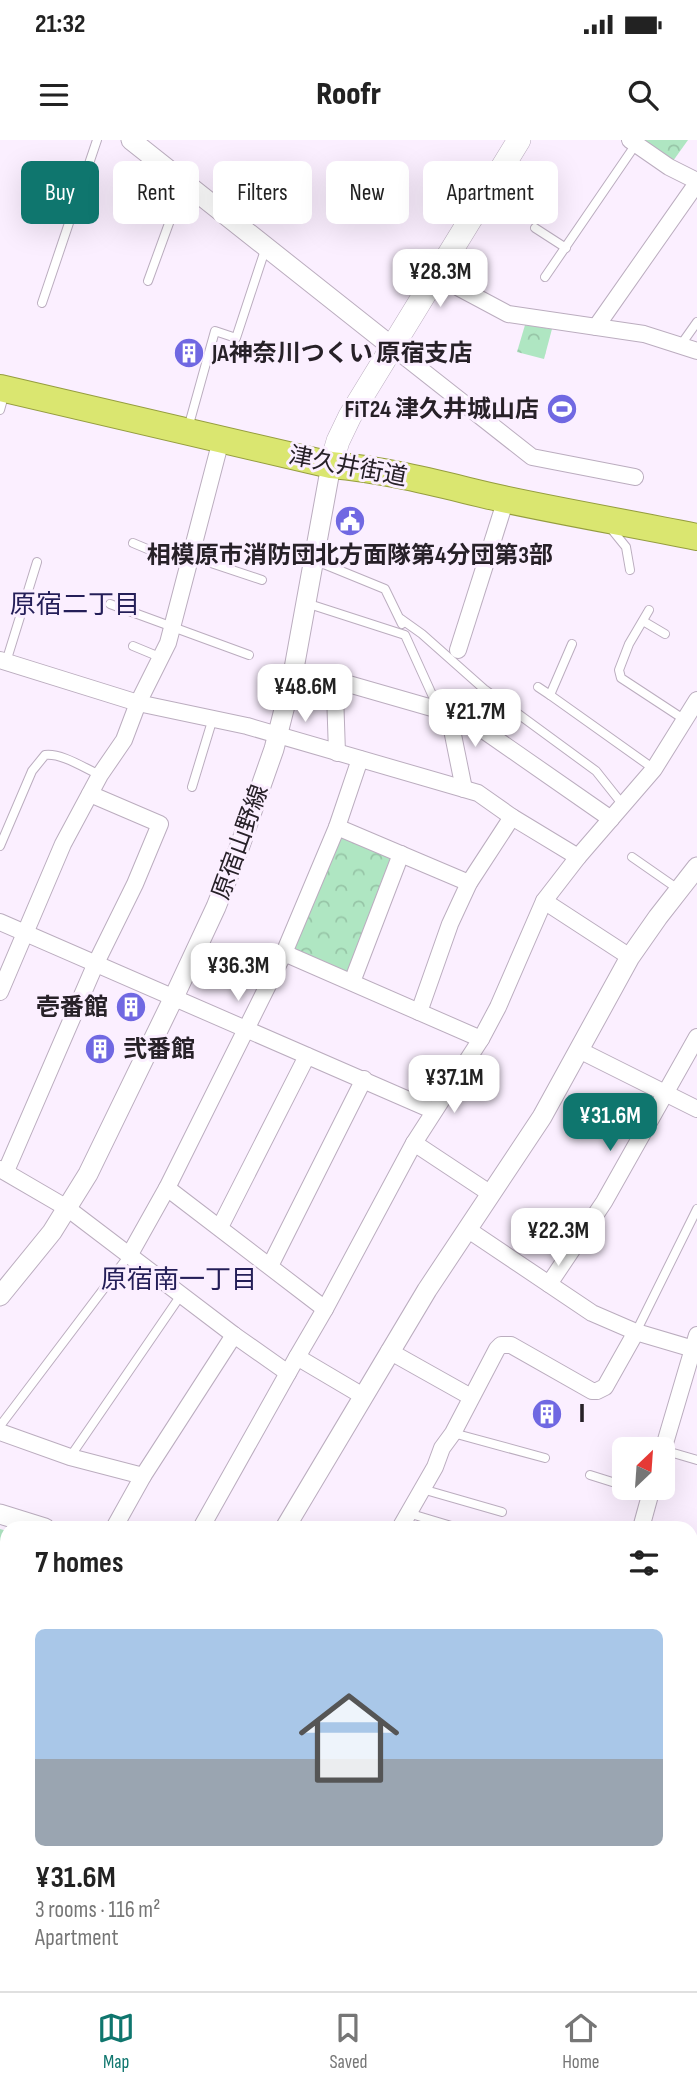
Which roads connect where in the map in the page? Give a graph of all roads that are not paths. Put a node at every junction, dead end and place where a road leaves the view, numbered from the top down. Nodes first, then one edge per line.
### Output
1 (97, 140) edge
2 (131, 140) edge
3 (519, 140) edge
4 (633, 142) edge
5 (158, 161) edge
6 (697, 182) edge
7 (199, 194) edge
8 (169, 224) edge
9 (535, 228) dead end
10 (266, 247) junction
11 (566, 248) junction
12 (435, 275) junction
13 (545, 277) dead end
14 (148, 281) dead end
15 (41, 303) dead end
16 (697, 321) edge
17 (596, 327) junction
18 (391, 346) junction
19 (680, 346) junction
20 (697, 351) edge
21 (2, 396) edge
22 (187, 432) junction
23 (221, 440) junction
24 (331, 465) junction
25 (635, 477) dead end
26 (506, 499) junction
27 (613, 531) dead end
28 (697, 537) edge
29 (133, 543) dead end
30 (314, 560) junction
31 (189, 561) junction
32 (37, 562) dead end
33 (630, 570) dead end
34 (261, 580) dead end
35 (306, 603) junction
36 (110, 604) dead end
37 (649, 610) dead end
38 (401, 619) junction
39 (643, 621) junction
40 (173, 626) junction
41 (405, 635) junction
42 (665, 635) dead end
43 (572, 644) dead end
44 (133, 646) dead end
45 (458, 650) dead end
46 (249, 655) dead end
47 (162, 658) junction
48 (3, 661) edge
49 (538, 687) dead end
50 (551, 695) junction
51 (138, 703) junction
52 (693, 708) edge
53 (444, 713) junction
54 (213, 718) junction
55 (278, 735) junction
56 (338, 752) junction
57 (360, 759) junction
58 (654, 769) junction
59 (100, 775) junction
60 (192, 788) dead end
61 (464, 789) junction
62 (90, 794) junction
63 (623, 805) junction
64 (512, 817) junction
65 (611, 819) junction
66 (337, 827) junction
67 (0, 846) edge
68 (401, 854) junction
69 (578, 857) junction
70 (632, 857) dead end
71 (697, 867) edge
72 (469, 883) junction
73 (680, 890) junction
74 (544, 901) junction
75 (0, 922) edge
76 (24, 931) junction
77 (284, 953) junction
78 (630, 957) junction
79 (96, 963) junction
80 (352, 982) junction
81 (0, 992) edge
82 (174, 997) junction
83 (419, 1012) junction
84 (245, 1029) junction
85 (697, 1037) edge
86 (481, 1038) junction
87 (579, 1050) junction
88 (307, 1055) junction
89 (364, 1079) junction
90 (664, 1093) junction
91 (697, 1109) edge
92 (434, 1111) junction
93 (414, 1143) junction
94 (3, 1170) edge
95 (167, 1188) junction
96 (491, 1194) junction
97 (67, 1208) junction
98 (697, 1209) edge
99 (220, 1227) junction
100 (467, 1229) junction
101 (130, 1254) junction
102 (270, 1266) junction
103 (549, 1284) junction
104 (181, 1295) junction
105 (0, 1296) edge
106 (326, 1309) junction
107 (636, 1332) junction
108 (234, 1335) junction
109 (696, 1344) edge
110 (390, 1351) junction
111 (297, 1357) junction
112 (288, 1373) junction
113 (363, 1396) junction
114 (471, 1397) junction
115 (0, 1426) edge
116 (0, 1432) edge
117 (453, 1433) junction
118 (667, 1437) edge
119 (676, 1454) edge
120 (70, 1457) junction
121 (545, 1458) dead end
122 (697, 1460) edge
123 (590, 1475) dead end
124 (143, 1476) junction
125 (612, 1482) edge
126 (422, 1489) junction
127 (649, 1500) edge
128 (502, 1512) dead end
129 (408, 1513) junction
130 (0, 1514) edge
131 (22, 1521) edge
132 (118, 1521) edge
133 (205, 1521) edge
134 (289, 1521) edge
135 (404, 1521) edge
136 (435, 1521) edge
137 (643, 1521) edge

1 - 15 lane
2 - 5 street
3 - 12 main road
4 - 6 street
4 - 11 lane
6 - 17 street
7 - 10 street
8 - 14 lane
9 - 11 lane
10 - 18 street
10 - 22 lane
11 - 13 lane
12 - 17 street
12 - 18 main road
16 - 19 lane
17 - 19 street
18 - 24 main road
18 - 25 street
19 - 20 street
21 - 22 highway, 津久井街道
22 - 23 highway, 津久井街道
23 - 24 highway, 津久井街道
23 - 31 street
24 - 26 highway, 津久井街道
24 - 30 street, 原宿山野線
26 - 28 highway, 津久井街道
26 - 45 street
27 - 33 lane
29 - 31 lane
30 - 35 street, 原宿山野線
30 - 38 lane
31 - 34 lane
31 - 40 street
32 - 48 lane
35 - 41 lane
35 - 55 street, 原宿山野線
36 - 40 lane
37 - 39 lane
38 - 41 lane
38 - 63 lane
39 - 42 lane
39 - 52 lane
40 - 46 lane
40 - 47 street
41 - 53 lane
43 - 50 lane
44 - 47 lane
47 - 51 street
48 - 51 street
49 - 50 lane
50 - 58 lane
51 - 54 street
51 - 59 street
52 - 58 street
53 - 56 street
53 - 61 street
53 - 65 street
54 - 55 street
54 - 60 lane
55 - 56 street
55 - 82 street, 原宿山野線
56 - 57 street
57 - 61 street
57 - 66 street
58 - 63 street
59 - 62 street
59 - 67 lane
61 - 64 street
62 - 76 street
62 - 79 street
63 - 65 street
64 - 69 street
64 - 72 street
65 - 69 street
66 - 68 street
66 - 77 street
68 - 72 street
68 - 80 street
69 - 74 street
70 - 73 lane
71 - 73 street
72 - 83 street
73 - 78 street
74 - 78 street
74 - 86 street
75 - 76 street
76 - 79 street
76 - 81 street
77 - 80 street
77 - 84 street
78 - 87 street
79 - 82 street
79 - 94 street
80 - 83 street
82 - 84 street
82 - 97 street, 原宿山野線
83 - 86 street
84 - 88 street
84 - 95 street
85 - 90 street
86 - 92 street
87 - 90 street
87 - 96 street
88 - 89 street
88 - 99 street
89 - 92 street
89 - 102 street
90 - 91 street
90 - 103 street
92 - 93 street
93 - 96 street
93 - 106 street
94 - 97 street
95 - 99 street
95 - 101 street
96 - 100 street
97 - 101 street
97 - 105 street, 原宿山野線
98 - 107 lane
99 - 102 street
100 - 103 street
100 - 110 street
101 - 104 street
101 - 115 lane
102 - 106 street
103 - 107 street
104 - 108 street
104 - 120 lane
106 - 111 street
107 - 109 street
107 - 114 street
108 - 112 street
108 - 124 street
109 - 118 street
110 - 113 street
110 - 114 street
111 - 112 street
111 - 113 street
112 - 133 street
113 - 134 street
114 - 117 street
116 - 120 street
117 - 121 lane
117 - 126 street
119 - 122 lane
120 - 124 street
123 - 125 lane
124 - 132 street
126 - 128 lane
126 - 129 street
127 - 137 street
129 - 135 street
129 - 136 lane
130 - 131 street

